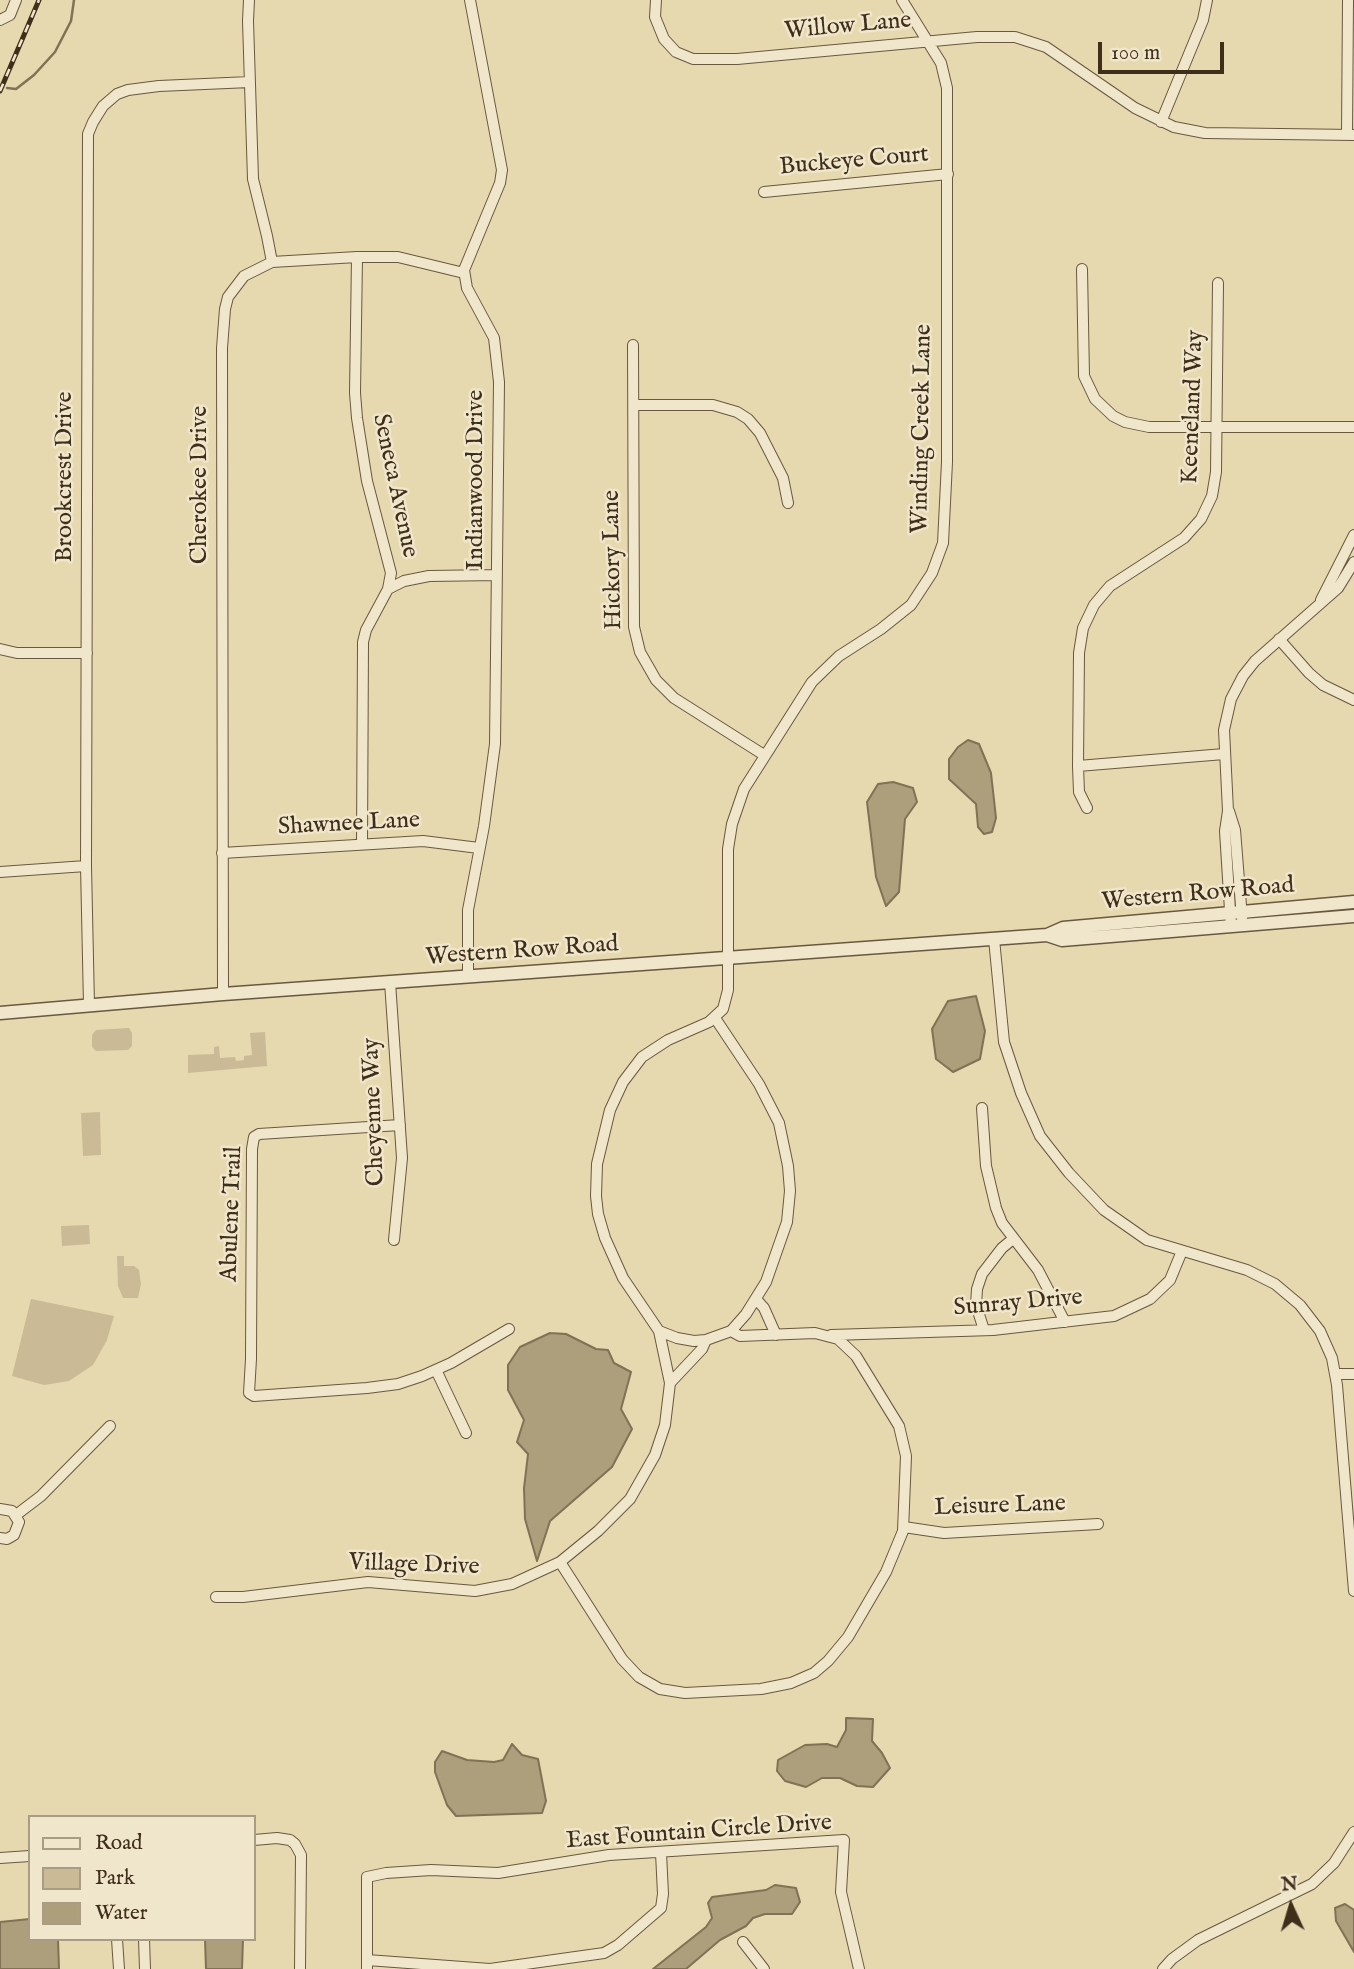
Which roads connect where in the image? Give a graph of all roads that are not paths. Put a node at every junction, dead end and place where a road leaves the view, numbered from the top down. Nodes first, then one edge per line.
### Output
1 (16, 0) edge
2 (470, 0) edge
3 (656, 0) edge
4 (902, 0) edge
5 (1207, 0) edge
6 (1348, 0) edge
7 (249, 1) edge
8 (0, 20) edge
9 (928, 41) junction
10 (250, 82) junction
11 (1161, 122) junction
12 (1351, 135) edge
13 (948, 174) junction
14 (764, 192) dead end
15 (357, 257) junction
16 (272, 262) junction
17 (1082, 269) dead end
18 (464, 273) junction
19 (1218, 283) dead end
20 (633, 345) dead end
21 (634, 405) junction
22 (1217, 427) junction
23 (1354, 427) edge
24 (788, 503) dead end
25 (1354, 535) edge
26 (1354, 562) edge
27 (497, 575) junction
28 (388, 589) junction
29 (1320, 603) junction
30 (1279, 639) junction
31 (0, 649) edge
32 (87, 653) junction
33 (1354, 700) edge
34 (1224, 754) junction
35 (764, 755) junction
36 (1078, 766) junction
37 (1087, 808) dead end
38 (362, 844) junction
39 (479, 848) junction
40 (222, 853) junction
41 (86, 866) junction
42 (0, 872) edge
43 (1354, 902) edge
44 (1236, 912) junction
45 (1354, 916) edge
46 (1237, 926) junction
47 (1047, 935) junction
48 (994, 939) junction
49 (728, 960) junction
50 (468, 977) junction
51 (390, 982) junction
52 (223, 994) junction
53 (89, 1005) junction
54 (0, 1013) edge
55 (715, 1018) junction
56 (982, 1108) dead end
57 (400, 1125) junction
58 (1013, 1239) junction
59 (394, 1240) dead end
60 (1182, 1251) junction
61 (756, 1299) junction
62 (1065, 1322) junction
63 (509, 1329) dead end
64 (984, 1330) junction
65 (659, 1331) junction
66 (731, 1331) junction
67 (776, 1335) junction
68 (827, 1335) junction
69 (706, 1340) junction
70 (436, 1370) junction
71 (1336, 1374) junction
72 (1354, 1374) edge
73 (670, 1382) junction
74 (110, 1426) dead end
75 (466, 1433) dead end
76 (0, 1509) edge
77 (16, 1515) junction
78 (1098, 1524) dead end
79 (904, 1527) junction
80 (0, 1538) edge
81 (559, 1562) junction
82 (1354, 1591) edge
83 (216, 1597) dead end
84 (1354, 1832) edge
85 (256, 1840) edge
86 (662, 1853) junction
87 (28, 1856) edge
88 (0, 1858) edge
89 (117, 1941) edge
90 (144, 1941) edge
91 (743, 1942) dead end
92 (367, 1965) edge
93 (119, 1969) edge
94 (145, 1969) edge
95 (300, 1969) edge
96 (764, 1969) edge
97 (859, 1969) edge
98 (1163, 1969) edge

1 - 8 street
2 - 18 street
3 - 9 street, Willow Lane
4 - 9 street, Winding Creek Lane
5 - 11 street
6 - 12 street
7 - 10 street
9 - 11 street, Willow Lane
9 - 13 street, Winding Creek Lane
10 - 16 street
10 - 32 street, Brookcrest Drive
11 - 12 street, Willow Lane
13 - 14 street, Buckeye Court
13 - 35 street, Winding Creek Lane
15 - 16 street
15 - 18 street
15 - 28 street, Seneca Avenue
16 - 40 street, Cherokee Drive
17 - 22 street
18 - 27 street, Indianwood Drive
19 - 22 street, Keeneland Way
20 - 21 street, Hickory Lane
21 - 24 street
21 - 35 street, Hickory Lane
22 - 23 street
22 - 36 street, Keeneland Way
25 - 29 street
26 - 29 street
27 - 28 street
27 - 39 street, Indianwood Drive
28 - 38 street, Seneca Avenue
29 - 30 street
30 - 33 street
30 - 34 street
31 - 32 street
32 - 41 street, Brookcrest Drive
34 - 36 street
34 - 44 street
35 - 49 street, Winding Creek Lane
36 - 37 street, Keeneland Way
38 - 39 street, Shawnee Lane
38 - 40 street, Shawnee Lane
39 - 50 street, Indianwood Drive
40 - 52 street, Cherokee Drive
41 - 42 street
41 - 53 street, Brookcrest Drive
43 - 44 street, Western Row Road
44 - 46 street
44 - 47 street, Western Row Road
45 - 46 street, Western Row Road
46 - 47 street, Western Row Road
47 - 48 street, Western Row Road
48 - 49 street, Western Row Road
48 - 60 street
49 - 50 street, Western Row Road
49 - 55 street
50 - 51 street, Western Row Road
51 - 52 street, Western Row Road
51 - 57 street, Cheyenne Way
52 - 53 street, Western Row Road
53 - 54 street, Western Row Road
55 - 61 street
55 - 65 street, Village Drive
56 - 58 street
57 - 59 street, Cheyenne Way
57 - 70 street, Abulene Trail
58 - 62 street
58 - 64 street
60 - 62 street, Sunray Drive
60 - 71 street
61 - 66 street
61 - 67 street
62 - 64 street, Sunray Drive
63 - 70 street
64 - 68 street, Sunray Drive
65 - 69 street
65 - 73 street, Village Drive
66 - 67 street, Sunray Drive
66 - 69 street
67 - 68 street, Sunray Drive
68 - 79 street
69 - 73 street
70 - 75 street
71 - 72 street
71 - 82 street
73 - 81 street, Village Drive
74 - 77 street
76 - 77 street
77 - 80 street
78 - 79 street, Leisure Lane
79 - 81 street
81 - 83 street, Village Drive
84 - 98 street
85 - 95 street
86 - 92 street
86 - 92 street, East Fountain Circle Drive
86 - 97 street, East Fountain Circle Drive
87 - 88 street
89 - 93 street
90 - 94 street
91 - 96 street

